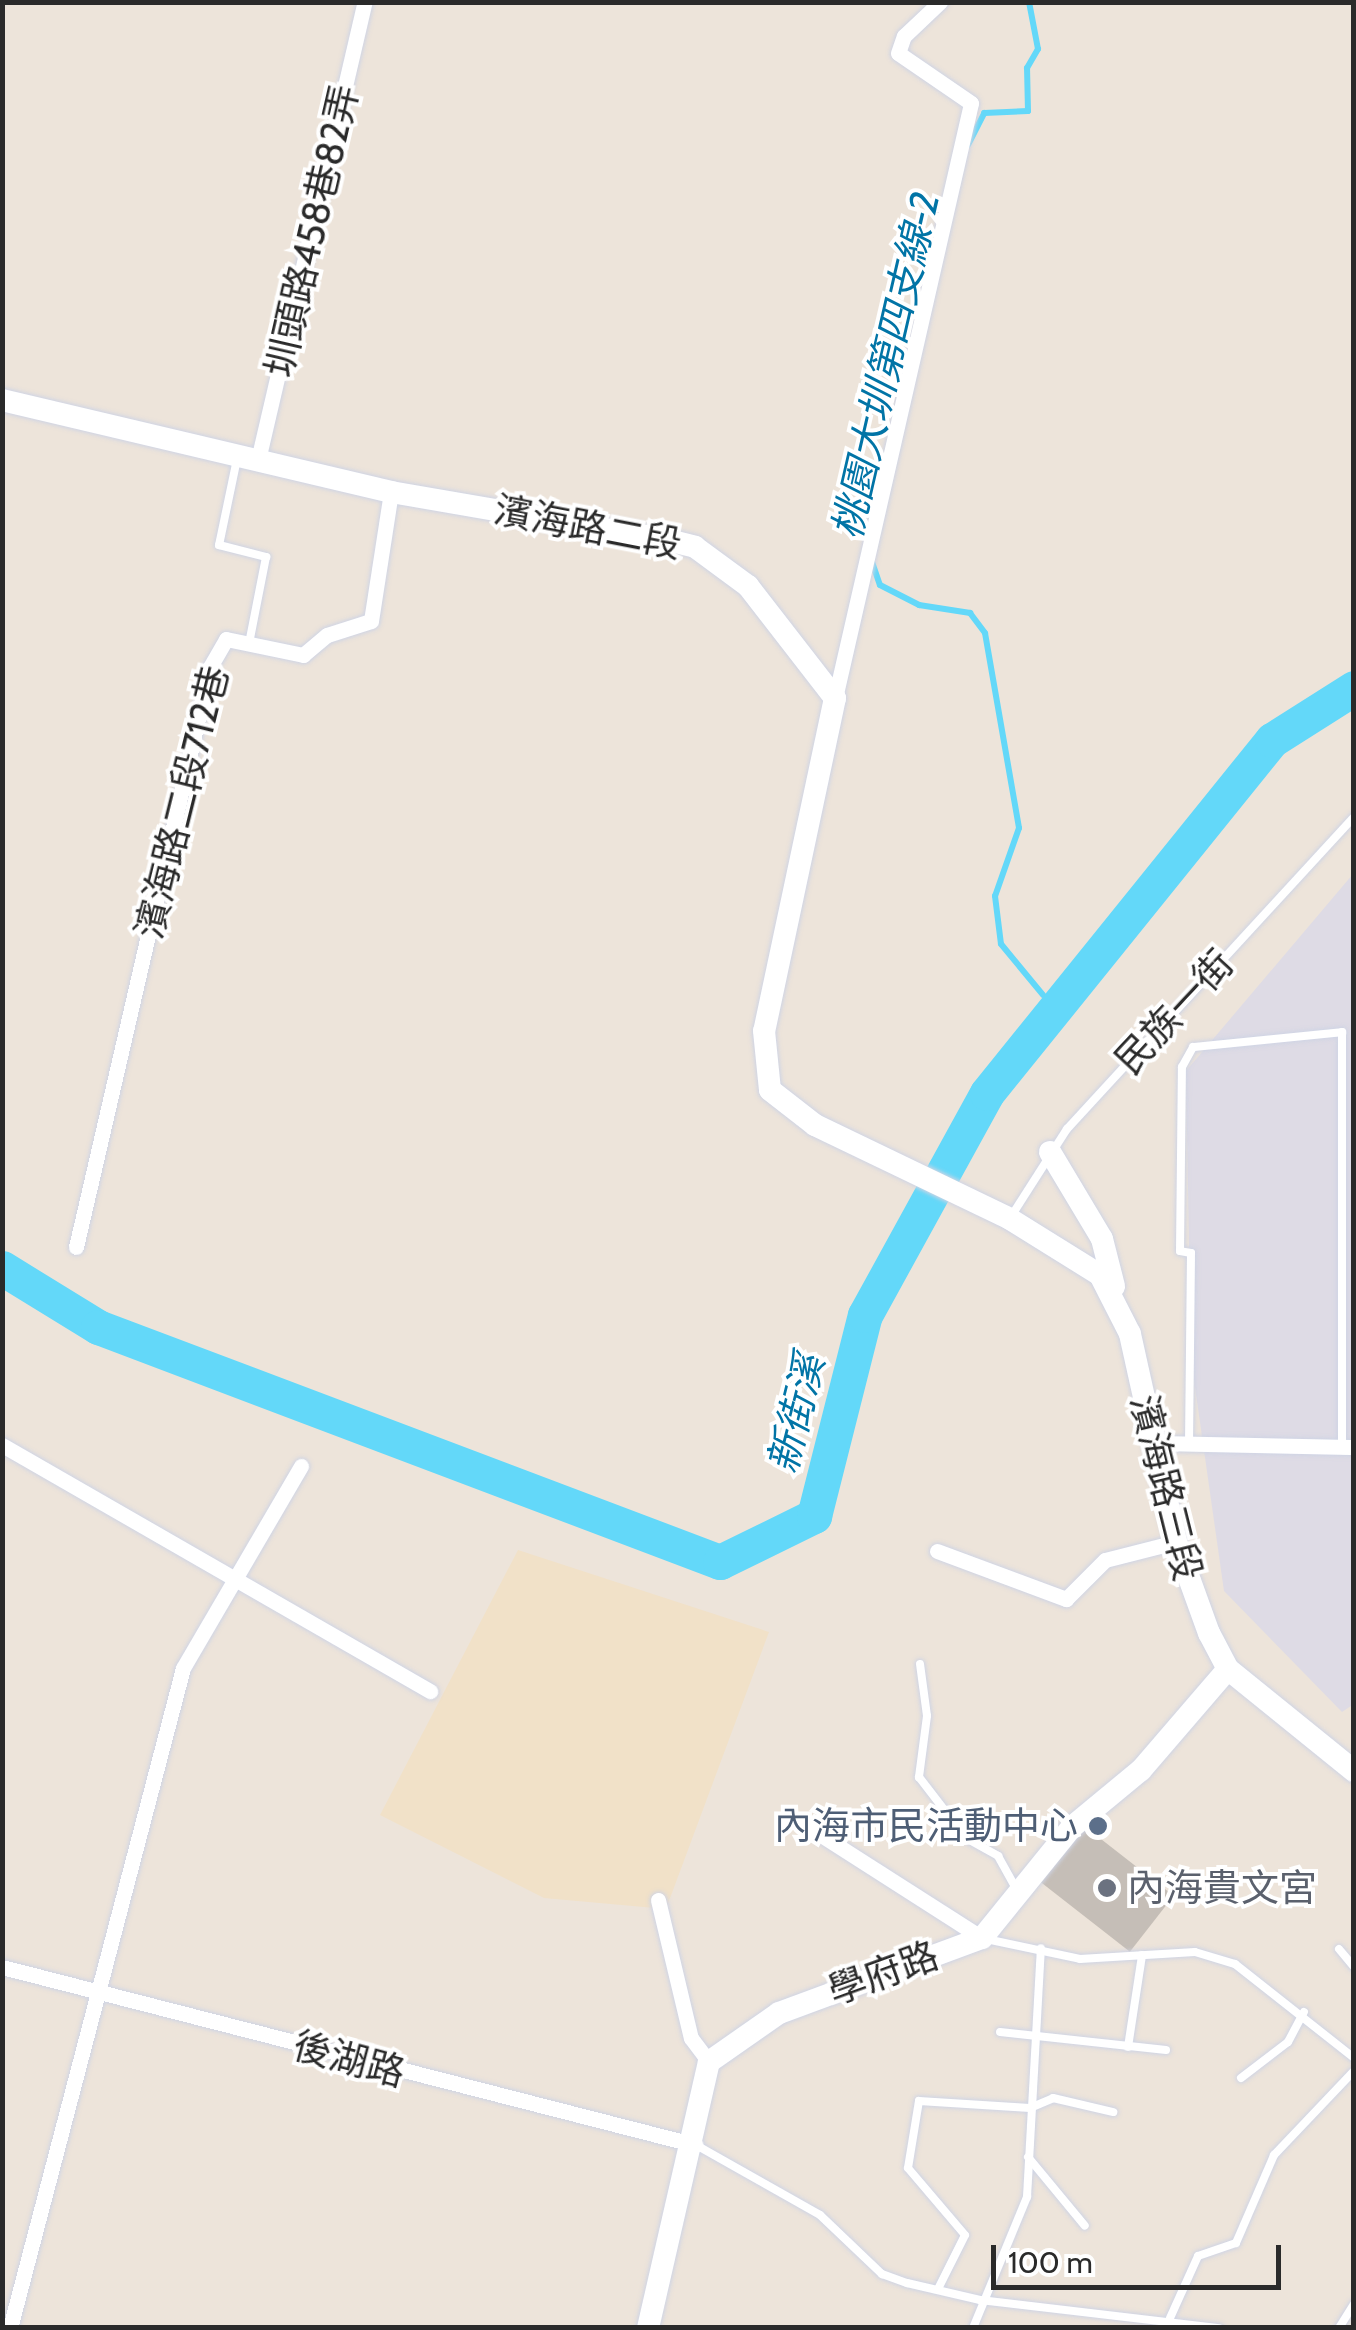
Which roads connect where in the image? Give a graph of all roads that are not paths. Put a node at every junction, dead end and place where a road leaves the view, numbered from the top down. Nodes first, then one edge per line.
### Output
1 (365, 2) edge
2 (940, 2) edge
3 (2, 400) edge
4 (248, 457) junction
5 (391, 492) junction
6 (250, 644) junction
7 (836, 698) junction
8 (1354, 817) edge
9 (1050, 1152) junction
10 (999, 1215) junction
11 (76, 1246) dead end
12 (1118, 1304) junction
13 (1155, 1443) junction
14 (1189, 1444) junction
15 (2, 1445) edge
16 (1348, 1447) edge
17 (301, 1466) dead end
18 (1176, 1542) junction
19 (937, 1551) dead end
20 (236, 1573) junction
21 (920, 1664) dead end
22 (1228, 1669) junction
23 (430, 1691) dead end
24 (1354, 1770) edge
25 (807, 1826) dead end
26 (1019, 1896) junction
27 (658, 1900) dead end
28 (982, 1938) junction
29 (1041, 1948) junction
30 (1339, 1950) dead end
31 (1142, 1955) junction
32 (2, 1967) edge
33 (1354, 1967) edge
34 (98, 1992) junction
35 (1304, 2012) junction
36 (1000, 2032) dead end
37 (1034, 2039) junction
38 (1128, 2047) junction
39 (1166, 2050) dead end
40 (1354, 2058) edge
41 (709, 2062) junction
42 (1354, 2071) edge
43 (1242, 2078) dead end
44 (1030, 2108) junction
45 (1113, 2112) dead end
46 (696, 2145) junction
47 (1028, 2157) junction
48 (1085, 2226) dead end
49 (938, 2289) junction
50 (980, 2300) junction
51 (1354, 2304) edge
52 (1170, 2318) junction
53 (10, 2328) edge
54 (648, 2328) edge
55 (973, 2328) edge
56 (1219, 2328) edge
57 (1339, 2328) edge

1 - 4 street, 圳頭路458巷82弄
2 - 7 street
3 - 4 street, 濱海路二段
4 - 5 street, 濱海路二段
4 - 6 lane
5 - 6 street, 濱海路二段712巷
5 - 7 street, 濱海路二段
6 - 11 street, 濱海路二段712巷
7 - 10 street, 濱海路三段
8 - 9 lane, 民族一街
9 - 10 lane, 民族一街
9 - 12 street
10 - 12 street, 濱海路三段
12 - 13 street, 濱海路三段
13 - 14 street
13 - 18 street, 濱海路三段
14 - 16 street
14 - 16 lane
15 - 20 street
17 - 20 street
18 - 19 street
18 - 22 street, 濱海路三段
20 - 23 street
20 - 34 street
21 - 26 lane
22 - 24 street, 濱海路三段
22 - 26 street, 學府路
25 - 28 street
26 - 28 street, 學府路
27 - 41 street
28 - 29 lane
28 - 41 street, 學府路
29 - 31 lane
29 - 37 lane
30 - 33 lane
31 - 35 lane
31 - 38 lane
32 - 34 street, 後湖路
34 - 46 street, 後湖路
34 - 53 street
35 - 40 lane
35 - 43 lane
36 - 37 lane
37 - 38 lane
37 - 44 lane
38 - 39 lane
41 - 46 street
42 - 52 lane
44 - 45 lane
44 - 47 lane
44 - 49 lane
46 - 49 lane
46 - 54 street
47 - 48 lane
47 - 50 lane
49 - 50 lane
50 - 52 lane
50 - 55 lane
51 - 57 lane
52 - 56 lane

